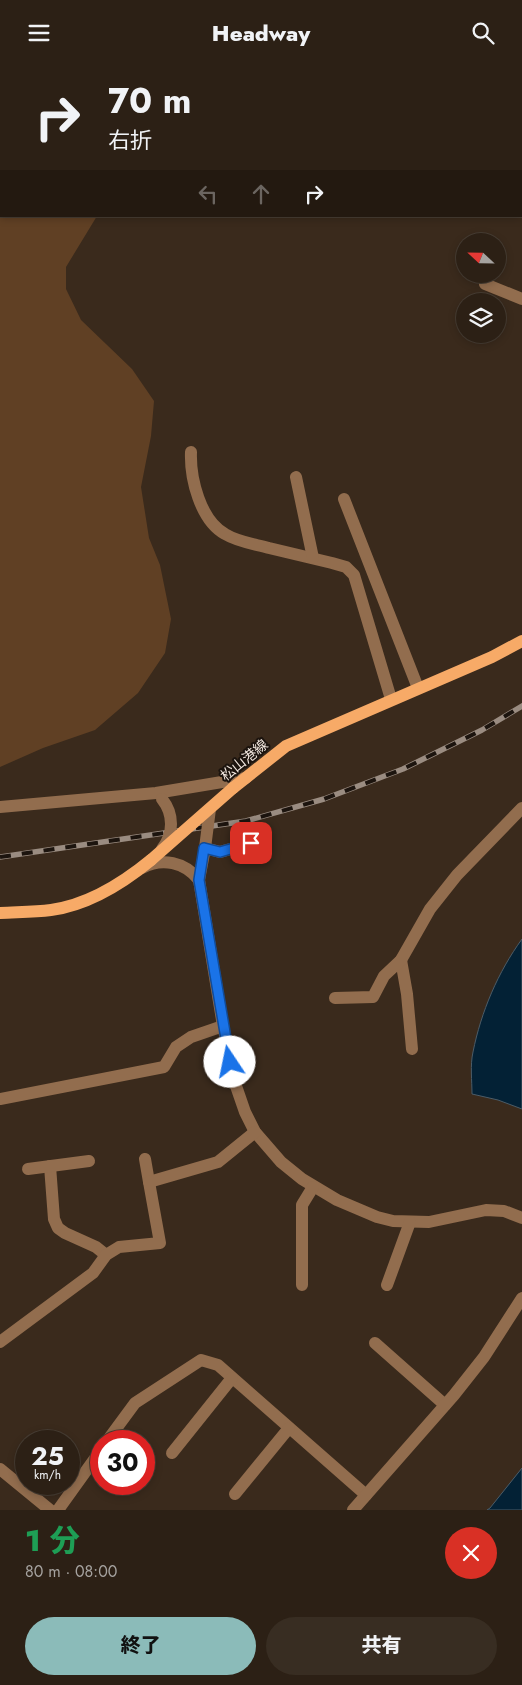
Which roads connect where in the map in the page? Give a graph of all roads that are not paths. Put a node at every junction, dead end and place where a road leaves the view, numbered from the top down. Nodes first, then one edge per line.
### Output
1 (485, 285) dead end
2 (522, 299) edge
3 (191, 453) dead end
4 (296, 477) dead end
5 (344, 499) dead end
6 (313, 558) junction
7 (522, 641) edge
8 (418, 688) junction
9 (391, 699) junction
10 (246, 778) junction
11 (159, 796) junction
12 (0, 807) edge
13 (522, 808) edge
14 (210, 809) junction
15 (266, 839) dead end
16 (204, 848) junction
17 (153, 858) junction
18 (138, 871) junction
19 (199, 880) junction
20 (0, 913) edge
21 (401, 960) junction
22 (335, 998) dead end
23 (223, 1026) junction
24 (412, 1049) dead end
25 (0, 1099) edge
26 (255, 1132) junction
27 (145, 1159) dead end
28 (89, 1161) dead end
29 (50, 1166) junction
30 (28, 1169) dead end
31 (149, 1182) junction
32 (313, 1187) junction
33 (522, 1219) edge
34 (410, 1221) junction
35 (106, 1255) junction
36 (302, 1285) dead end
37 (387, 1285) dead end
38 (522, 1298) edge
39 (0, 1342) edge
40 (375, 1343) dead end
41 (232, 1378) junction
42 (445, 1405) junction
43 (289, 1428) junction
44 (116, 1430) edge
45 (172, 1453) dead end
46 (90, 1465) edge
47 (0, 1469) edge
48 (235, 1494) dead end
49 (366, 1495) junction
50 (50, 1510) edge
51 (58, 1510) edge
52 (354, 1510) edge

1 - 2 street
3 - 6 street
4 - 6 street
5 - 8 street
6 - 9 street
7 - 8 main road, 松山港線
8 - 9 main road, 松山港線
9 - 10 main road, 松山港線
10 - 11 street
10 - 14 main road, 松山港線, bridge
11 - 12 street
11 - 17 street, bridge
13 - 21 street
14 - 16 street, bridge
14 - 17 main road, 松山港線, bridge
15 - 16 street
16 - 19 street
17 - 18 main road, 松山港線
18 - 19 street
18 - 20 main road, 松山港線
19 - 23 street
21 - 22 street
21 - 24 street
23 - 25 street
23 - 26 street
26 - 31 street
26 - 32 street
27 - 31 street
28 - 29 street
29 - 30 street
29 - 35 street
31 - 35 street
32 - 34 street
32 - 36 street
33 - 34 street
34 - 37 street
35 - 39 street
38 - 42 street
40 - 42 street
41 - 43 street
41 - 44 street
41 - 45 street
42 - 49 street
43 - 48 street
43 - 49 street
46 - 51 street
47 - 50 street
49 - 52 street

